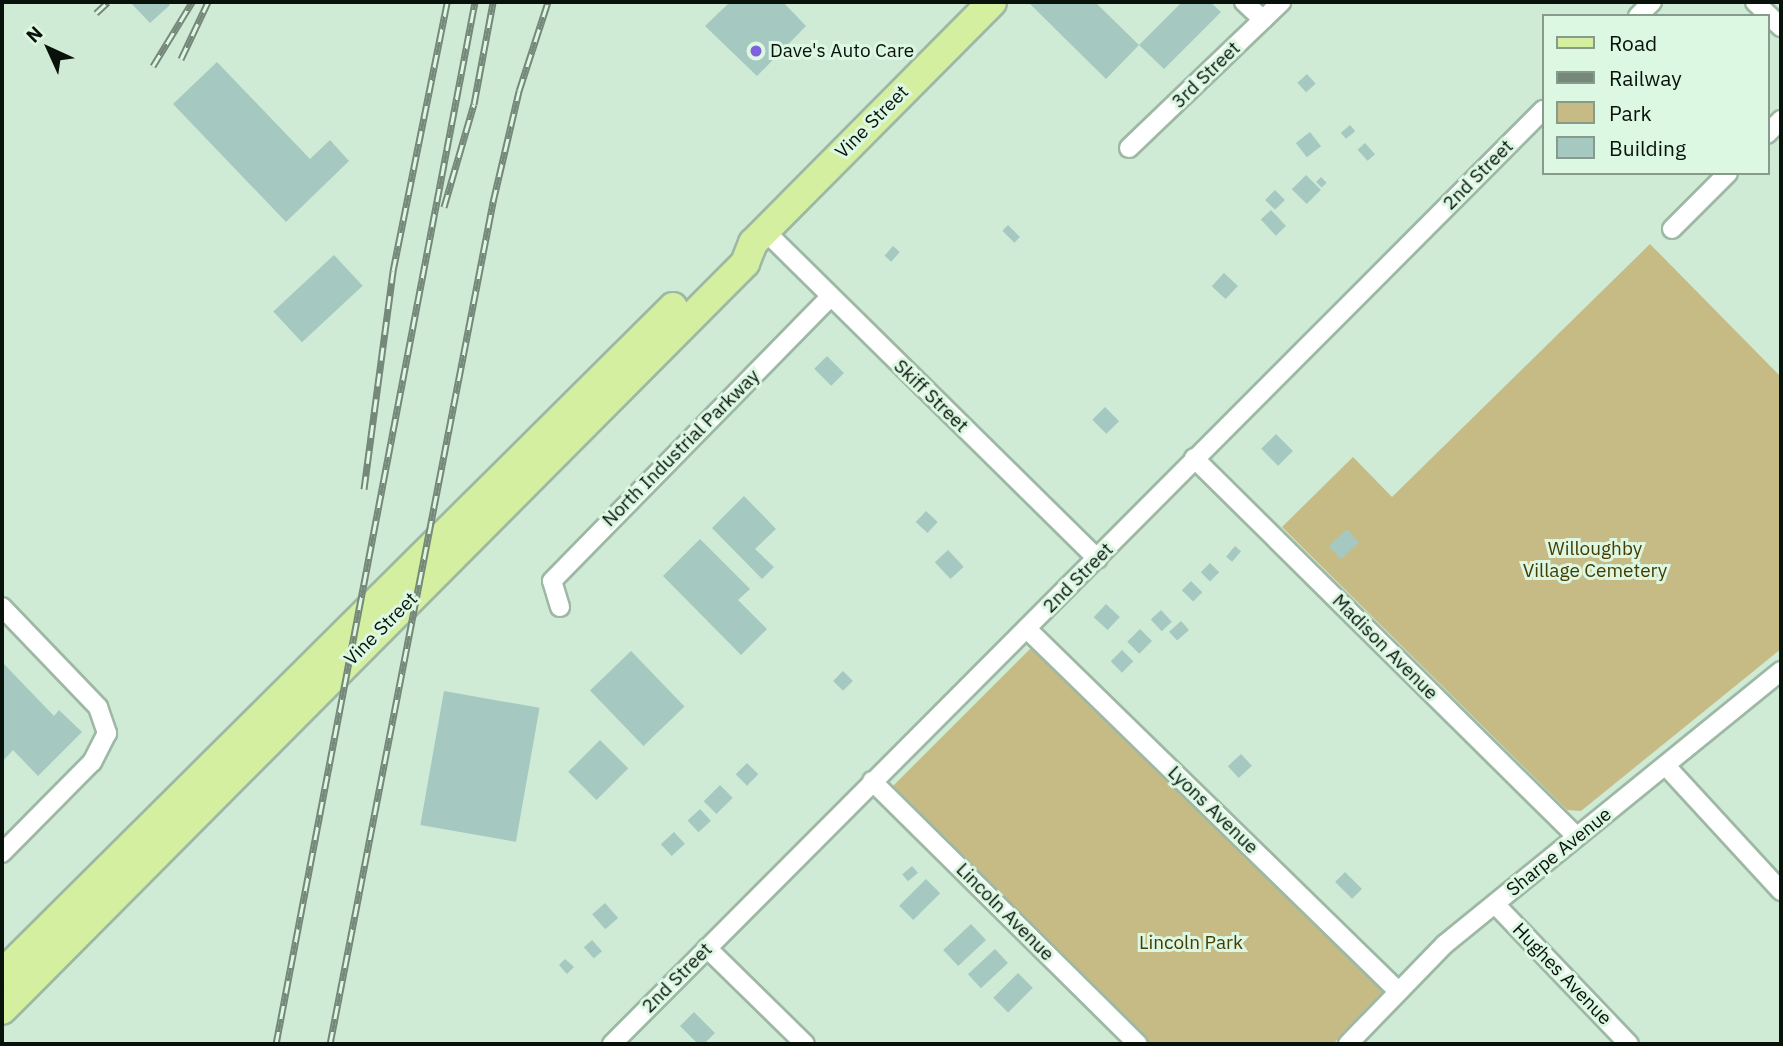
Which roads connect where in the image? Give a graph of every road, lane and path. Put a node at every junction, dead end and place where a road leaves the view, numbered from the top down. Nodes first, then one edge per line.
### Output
1 (992, 2) edge
2 (1244, 2) edge
3 (1281, 2) edge
4 (1263, 20) junction
5 (1542, 111) edge
6 (1129, 148) dead end
7 (1726, 175) edge
8 (1672, 229) dead end
9 (759, 237) junction
10 (830, 297) junction
11 (1194, 458) junction
12 (1098, 559) junction
13 (2, 607) edge
14 (560, 607) dead end
15 (1027, 629) junction
16 (1781, 671) edge
17 (1666, 766) junction
18 (872, 781) junction
19 (1576, 836) junction
20 (2, 853) edge
21 (1781, 891) edge
22 (1495, 904) junction
23 (707, 948) junction
24 (2, 974) edge
25 (1398, 991) junction
26 (2, 1010) edge
27 (612, 1044) edge
28 (805, 1044) edge
29 (1138, 1044) edge
30 (1348, 1044) edge
31 (1629, 1044) edge

1 - 9 main road, Vine Street
2 - 4 street
3 - 4 street, 3rd Street
4 - 6 street, 3rd Street
5 - 11 street, 2nd Street
7 - 8 street
9 - 10 street, Skiff Street
9 - 24 main road, Vine Street
9 - 26 main road, Vine Street
10 - 12 street, Skiff Street
10 - 14 street, North Industrial Parkway
11 - 12 street, 2nd Street
11 - 19 street, Madison Avenue
12 - 15 street, 2nd Street
13 - 20 street
15 - 18 street, 2nd Street
15 - 25 street, Lyons Avenue
16 - 17 street, Sharpe Avenue
17 - 19 street, Sharpe Avenue
17 - 21 street
18 - 23 street, 2nd Street
18 - 29 street, Lincoln Avenue
19 - 22 street, Sharpe Avenue
22 - 25 street, Sharpe Avenue
22 - 31 street, Hughes Avenue
23 - 27 street, 2nd Street
23 - 28 street
25 - 30 street, Sharpe Avenue

